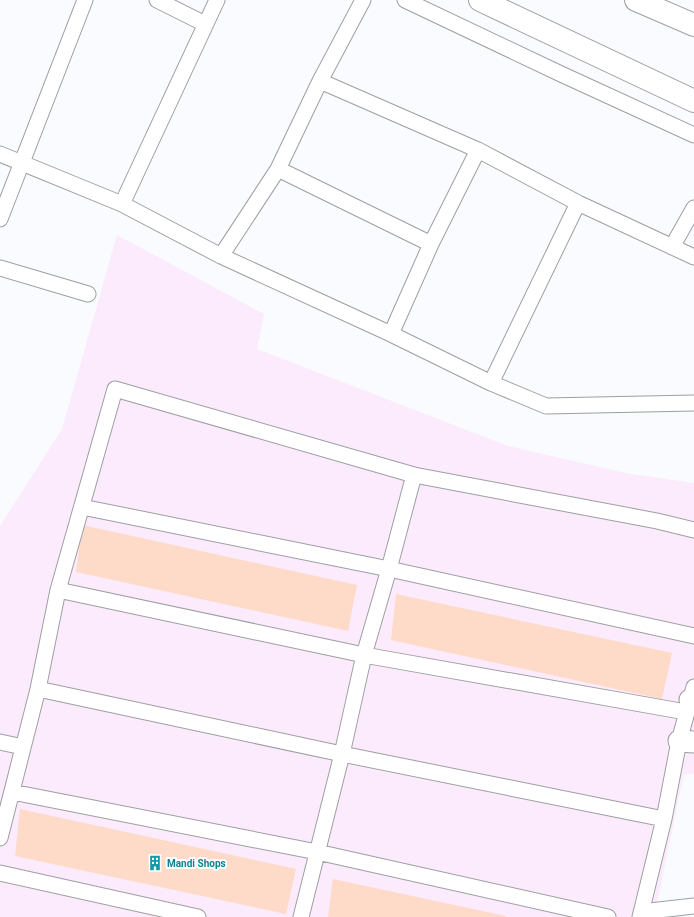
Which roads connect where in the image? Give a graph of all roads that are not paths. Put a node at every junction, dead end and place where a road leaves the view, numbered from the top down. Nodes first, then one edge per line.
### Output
1 (85, 0) edge
2 (157, 0) edge
3 (217, 0) edge
4 (364, 0) edge
5 (405, 0) edge
6 (480, 0) edge
7 (636, 0) edge
8 (205, 24) junction
9 (694, 25) edge
10 (320, 81) junction
11 (694, 101) edge
12 (694, 135) edge
13 (478, 150) junction
14 (0, 154) edge
15 (21, 162) junction
16 (278, 169) junction
17 (578, 203) junction
18 (122, 204) junction
19 (694, 208) edge
20 (0, 219) edge
21 (431, 244) junction
22 (672, 246) junction
23 (221, 256) junction
24 (694, 257) edge
25 (0, 268) edge
26 (88, 294) dead end
27 (390, 334) junction
28 (491, 383) junction
29 (694, 403) edge
30 (414, 475) junction
31 (82, 507) junction
32 (694, 530) edge
33 (389, 569) junction
34 (58, 590) junction
35 (694, 636) edge
36 (364, 655) junction
37 (38, 689) junction
38 (691, 700) edge
39 (686, 741) edge
40 (0, 742) edge
41 (23, 747) junction
42 (342, 754) junction
43 (12, 792) junction
44 (664, 819) junction
45 (0, 838) edge
46 (317, 852) junction
47 (0, 873) edge
48 (694, 906) edge
49 (640, 914) edge
50 (198, 917) edge
51 (301, 917) edge
52 (608, 917) edge

1 - 15 street
2 - 8 street
3 - 8 street
4 - 10 street
5 - 12 street
6 - 11 main road
7 - 9 main road
8 - 18 street
10 - 13 street
10 - 16 street
13 - 17 street
13 - 21 street
14 - 15 street
15 - 18 street
15 - 20 street
16 - 21 street
16 - 23 street
17 - 22 street
17 - 28 street
18 - 23 street
19 - 22 street
21 - 27 street
22 - 24 street
23 - 27 street
25 - 26 street
27 - 28 street
28 - 29 street
30 - 31 street
30 - 32 street
30 - 33 street
31 - 33 street
31 - 34 street
33 - 35 street
33 - 36 street
34 - 36 street
34 - 37 street
36 - 38 street
36 - 42 street
37 - 41 street
37 - 42 street
38 - 39 street
39 - 44 street
40 - 41 street
41 - 43 street
42 - 44 street
42 - 46 street
43 - 45 street
43 - 46 street
44 - 49 street
46 - 51 street
46 - 52 street
47 - 50 street
48 - 49 street

